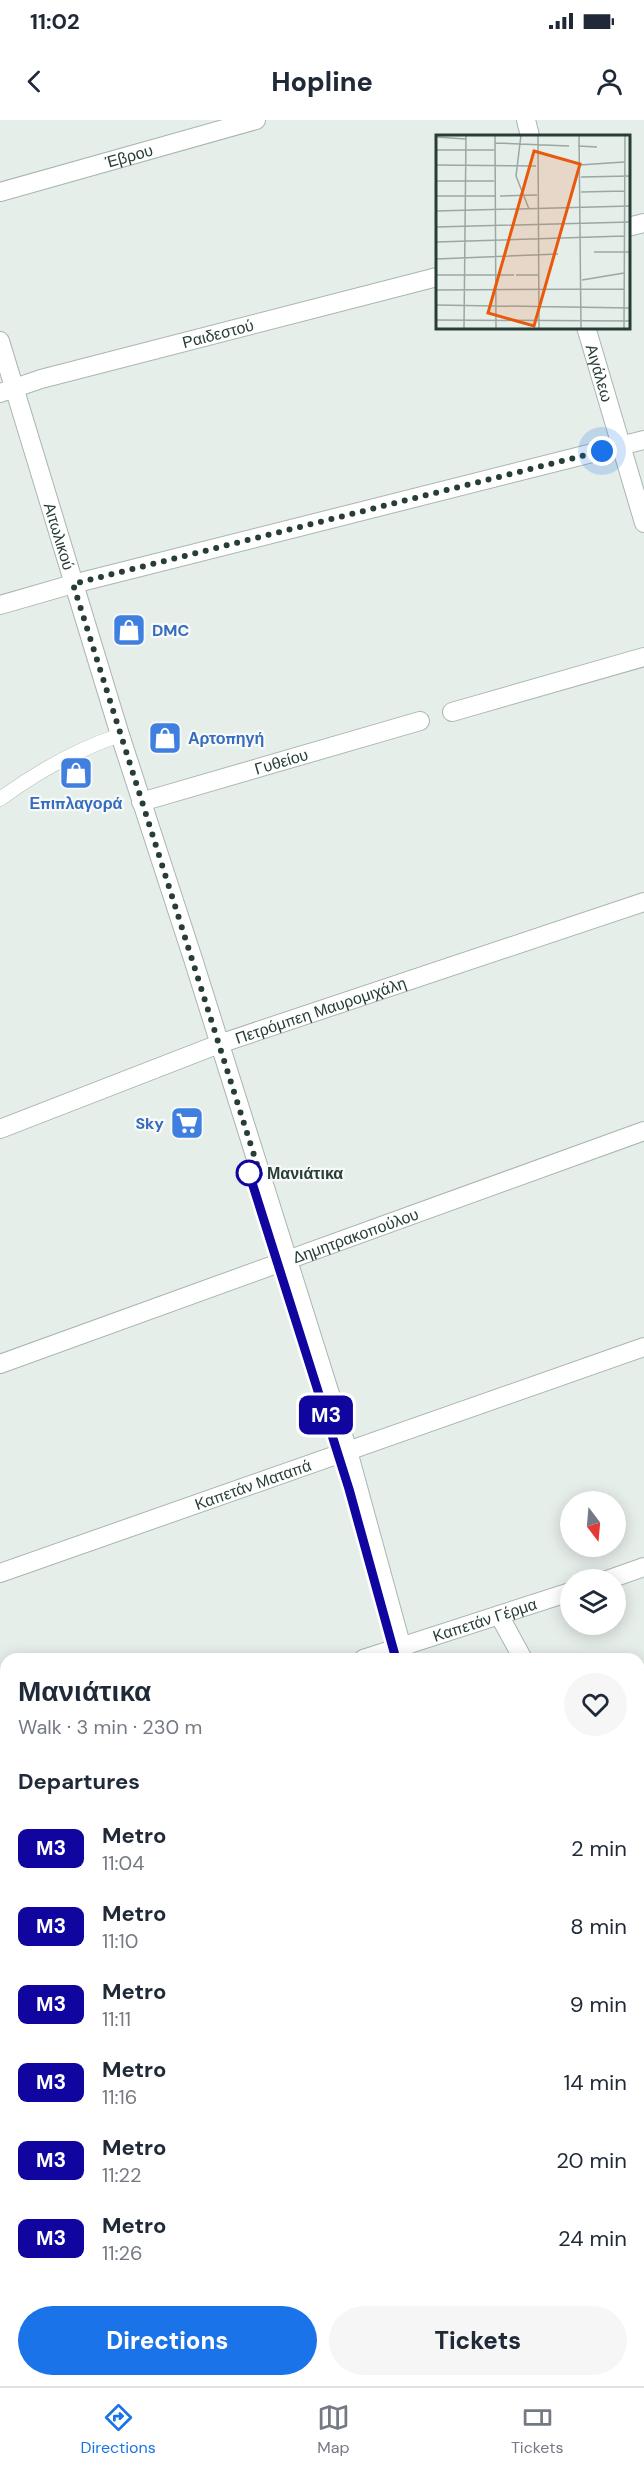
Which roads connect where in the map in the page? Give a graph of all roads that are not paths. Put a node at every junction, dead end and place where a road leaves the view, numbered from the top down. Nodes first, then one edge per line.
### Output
1 (256, 120) edge
2 (526, 120) edge
3 (531, 135) edge
4 (0, 192) edge
5 (644, 223) edge
6 (629, 227) edge
7 (436, 277) edge
8 (586, 328) edge
9 (0, 341) edge
10 (8, 391) edge
11 (644, 440) edge
12 (622, 446) junction
13 (644, 523) edge
14 (73, 584) junction
15 (0, 604) edge
16 (644, 657) edge
17 (452, 712) dead end
18 (420, 721) dead end
19 (120, 735) junction
20 (0, 799) edge
21 (141, 802) junction
22 (644, 902) edge
23 (219, 1044) junction
24 (0, 1129) edge
25 (644, 1131) edge
26 (287, 1261) junction
27 (644, 1347) edge
28 (0, 1364) edge
29 (348, 1451) junction
30 (644, 1567) edge
31 (626, 1573) edge
32 (0, 1574) edge
33 (560, 1595) edge
34 (499, 1615) junction
35 (403, 1652) edge
36 (520, 1653) edge

1 - 4 street, Έβρου
2 - 3 street
5 - 6 street
7 - 10 street, Ραιδεστού
8 - 12 street, Αιγάλεω
9 - 10 street, Αιτωλικού
10 - 14 street, Αιτωλικού
11 - 12 street
12 - 13 street, Αιγάλεω
12 - 14 street
14 - 15 street
14 - 19 street, Αιτωλικού
16 - 17 street
18 - 21 street, Γυθείου
19 - 20 lane
19 - 21 street, Αιτωλικού
21 - 23 street, Αιτωλικού
22 - 23 street, Πετρόμπεη Μαυρομιχάλη
23 - 24 street, Πετρόμπεη Μαυρομιχάλη
23 - 26 street, Αιτωλικού
25 - 26 street, Δημητρακοπούλου
26 - 28 street, Δημητρακοπούλου
26 - 29 street, Αιτωλικού
27 - 29 street, Καπετάν Ματαπά
29 - 32 street, Καπετάν Ματαπά
29 - 35 street, Αιτωλικού
30 - 31 street
33 - 34 street, Καπετάν Γέρμα
34 - 35 street, Καπετάν Γέρμα
34 - 36 street

